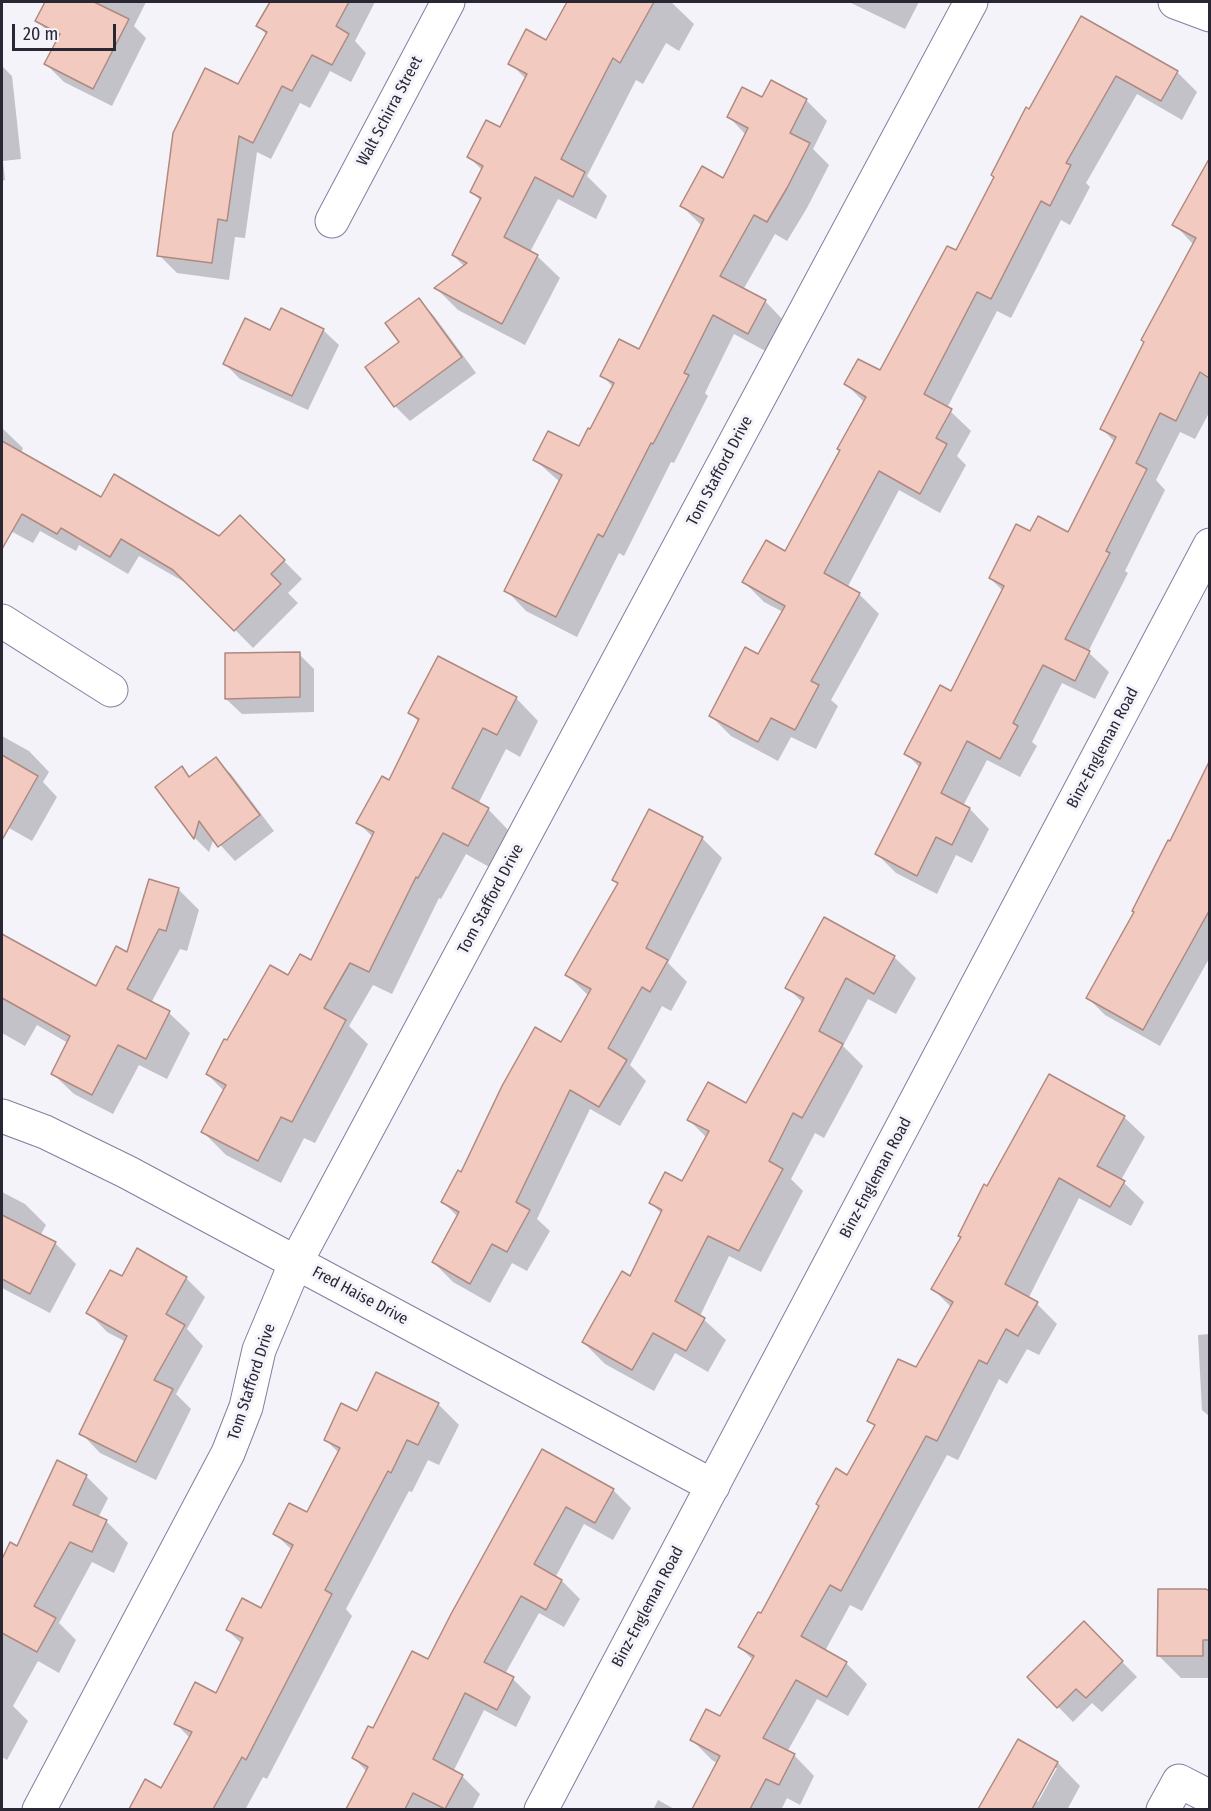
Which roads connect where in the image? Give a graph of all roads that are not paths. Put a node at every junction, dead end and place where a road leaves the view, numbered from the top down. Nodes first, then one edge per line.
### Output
1 (448, 2) edge
2 (971, 2) edge
3 (1175, 2) edge
4 (1209, 15) edge
5 (332, 221) dead end
6 (1209, 545) edge
7 (2, 621) edge
8 (111, 690) dead end
9 (2, 1116) edge
10 (296, 1262) junction
11 (713, 1486) junction
12 (1209, 1797) edge
13 (39, 1809) edge
14 (541, 1809) edge
15 (1163, 1809) edge

1 - 5 street, Walt Schirra Street
2 - 10 street, Tom Stafford Drive
3 - 4 street
6 - 11 street, Binz-Engleman Road
7 - 8 street
9 - 10 street, Fred Haise Drive
10 - 11 street, Fred Haise Drive
10 - 13 street, Tom Stafford Drive
11 - 14 street, Binz-Engleman Road
12 - 15 street

